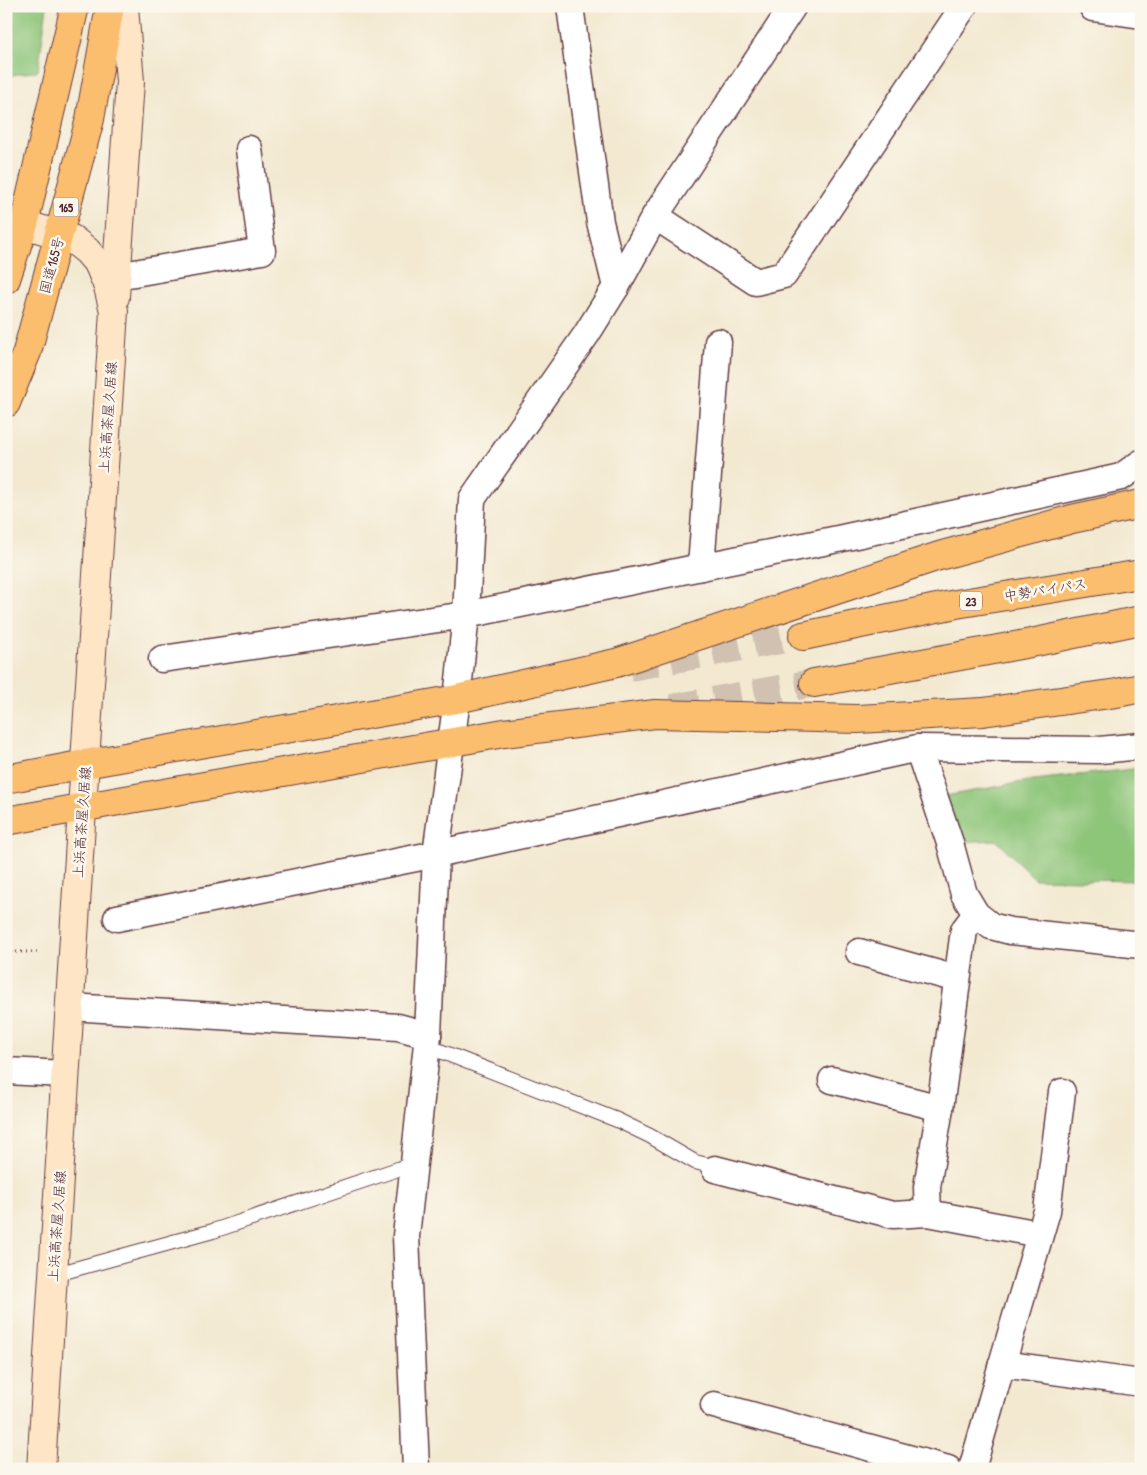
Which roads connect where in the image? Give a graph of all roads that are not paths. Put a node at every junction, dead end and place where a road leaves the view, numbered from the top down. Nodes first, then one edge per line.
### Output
1 (75, 6) edge
2 (110, 6) edge
3 (124, 6) edge
4 (570, 6) edge
5 (793, 6) edge
6 (960, 7) edge
7 (1093, 8) dead end
8 (1141, 15) edge
9 (249, 149) dead end
10 (655, 216) junction
11 (15, 225) edge
12 (59, 235) junction
13 (116, 276) junction
14 (6, 279) edge
15 (616, 287) junction
16 (114, 311) junction
17 (718, 342) dead end
18 (6, 404) edge
19 (1141, 463) edge
20 (1141, 504) edge
21 (701, 567) junction
22 (1141, 574) edge
23 (466, 614) junction
24 (1141, 620) edge
25 (804, 636) tunnel mouth
26 (162, 659) dead end
27 (814, 683) tunnel mouth
28 (1141, 688) edge
29 (457, 699) junction
30 (451, 742) junction
31 (1141, 746) edge
32 (918, 748) junction
33 (85, 764) junction
34 (6, 779) edge
35 (82, 808) junction
36 (6, 821) edge
37 (436, 854) junction
38 (976, 914) junction
39 (117, 918) dead end
40 (1141, 945) edge
41 (859, 952) dead end
42 (957, 979) junction
43 (70, 1006) junction
44 (428, 1041) junction
45 (6, 1072) edge
46 (66, 1074) junction
47 (832, 1080) dead end
48 (1062, 1092) dead end
49 (940, 1108) junction
50 (413, 1164) junction
51 (715, 1170) joint
52 (928, 1213) junction
53 (1039, 1234) junction
54 (53, 1275) junction
55 (1002, 1364) junction
56 (1141, 1383) edge
57 (714, 1405) dead end
58 (41, 1469) edge
59 (416, 1469) edge
60 (948, 1469) edge
61 (972, 1469) edge

1 - 11 highway
2 - 12 highway, 国道165号 / 165
3 - 13 main road
4 - 15 street
5 - 10 street
6 - 10 street
7 - 8 street
9 - 13 street
10 - 15 street
11 - 12 main road, 上浜高茶屋久居線
11 - 14 highway
12 - 16 main road, 上浜高茶屋久居線
12 - 18 highway, 国道165号 / 165
13 - 16 main road
15 - 23 street
16 - 33 main road, 上浜高茶屋久居線
17 - 21 street
19 - 21 street
20 - 29 highway
21 - 23 street
22 - 25 highway, 中勢バイパス / 23
23 - 26 street
23 - 29 street
24 - 27 highway
28 - 30 highway
29 - 30 street
29 - 33 highway
30 - 35 highway
30 - 37 street
31 - 32 street
32 - 37 street
32 - 38 street
33 - 34 highway
33 - 35 main road, 上浜高茶屋久居線
35 - 36 highway
35 - 43 main road, 上浜高茶屋久居線
37 - 39 street
37 - 44 street
38 - 40 street
38 - 42 street
41 - 42 street
42 - 49 street
43 - 44 street
43 - 46 main road, 上浜高茶屋久居線
44 - 50 street
44 - 51 lane
45 - 46 street
46 - 54 main road, 上浜高茶屋久居線
47 - 49 street
48 - 53 street
49 - 52 street
50 - 54 lane
50 - 59 street
51 - 52 street
52 - 53 street
53 - 55 street
54 - 58 main road, 上浜高茶屋久居線
55 - 56 street
55 - 61 street
57 - 60 street

